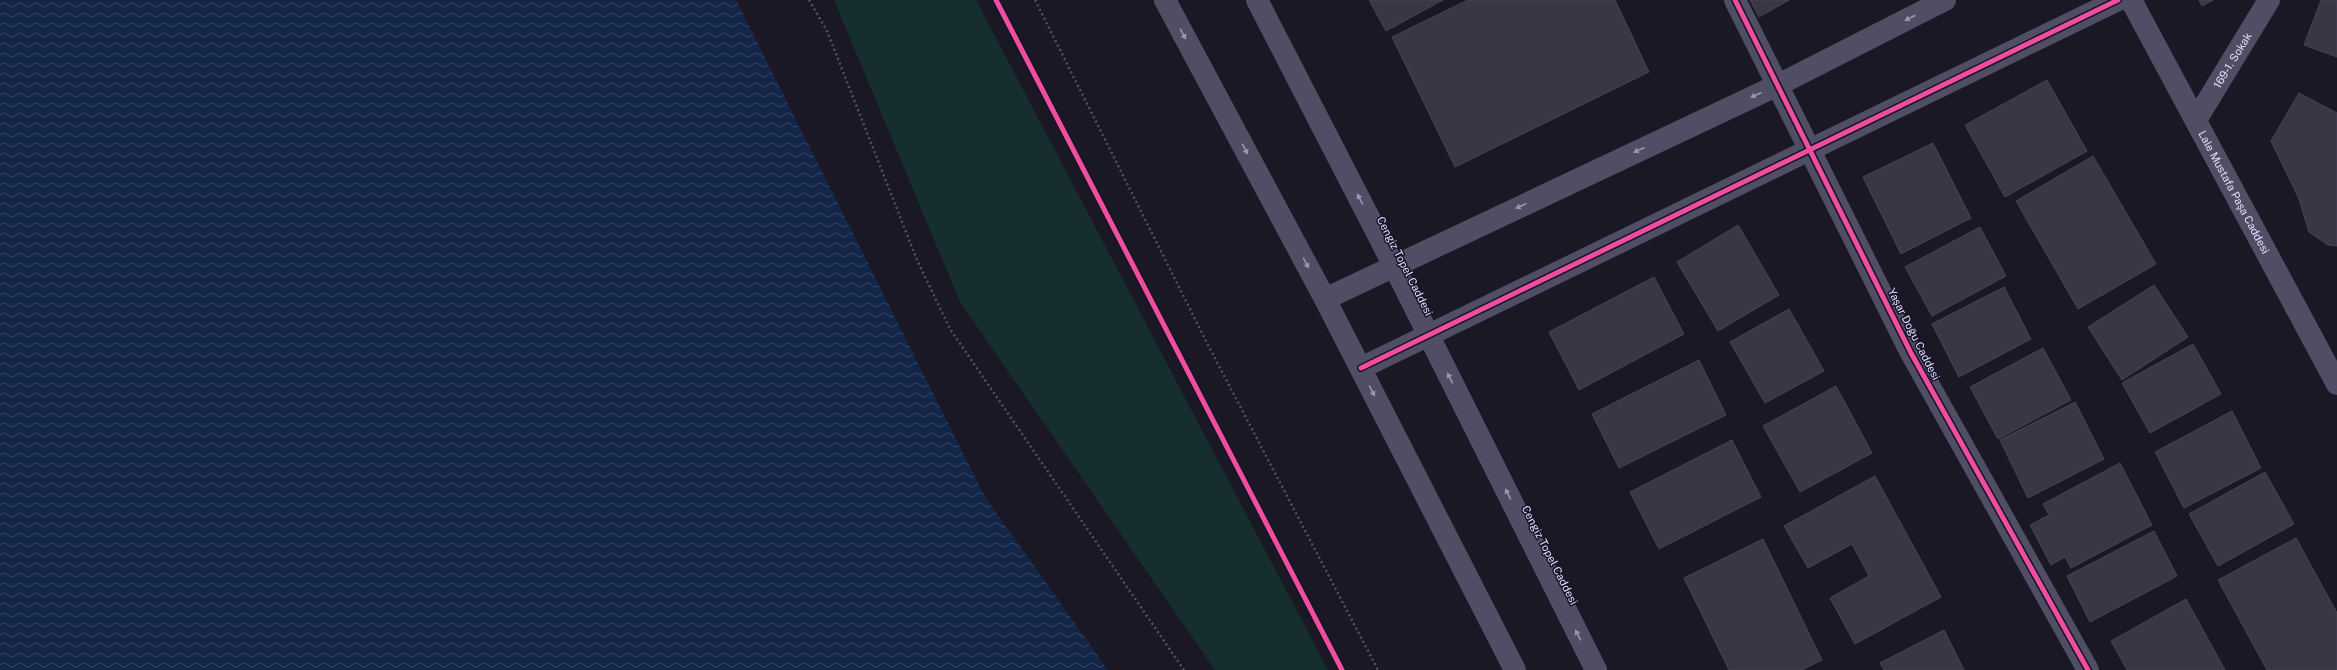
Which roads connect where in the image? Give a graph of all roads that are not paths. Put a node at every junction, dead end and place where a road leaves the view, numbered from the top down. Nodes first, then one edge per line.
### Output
1 (1165, 0) edge
2 (1258, 0) edge
3 (1735, 0) edge
4 (1945, 0) edge
5 (2118, 0) edge
6 (2131, 0) edge
7 (2269, 0) edge
8 (1778, 84) junction
9 (2196, 120) junction
10 (1811, 151) junction
11 (1394, 266) junction
12 (1325, 299) junction
13 (1428, 335) junction
14 (1361, 368) junction
15 (2337, 384) edge
16 (1515, 670) edge
17 (1596, 670) edge
18 (2088, 670) edge

1 -> 12 street
11 -> 2 street, Cengiz Topel Caddesi
3 - 8 street, Yaşar Doğu Caddesi
4 -> 8 street
5 - 10 street
6 - 9 street, Lale Mustafa Paşa Caddesi
7 - 9 street, 169-1. Sokak
8 - 10 street, Yaşar Doğu Caddesi
8 -> 11 street
9 - 15 street, Lale Mustafa Paşa Caddesi
10 - 13 street
10 - 18 street, Yaşar Doğu Caddesi
11 - 12 street
11 - 13 street, Cengiz Topel Caddesi
12 - 14 street
13 - 14 street
17 -> 13 street, Cengiz Topel Caddesi
14 -> 16 street

